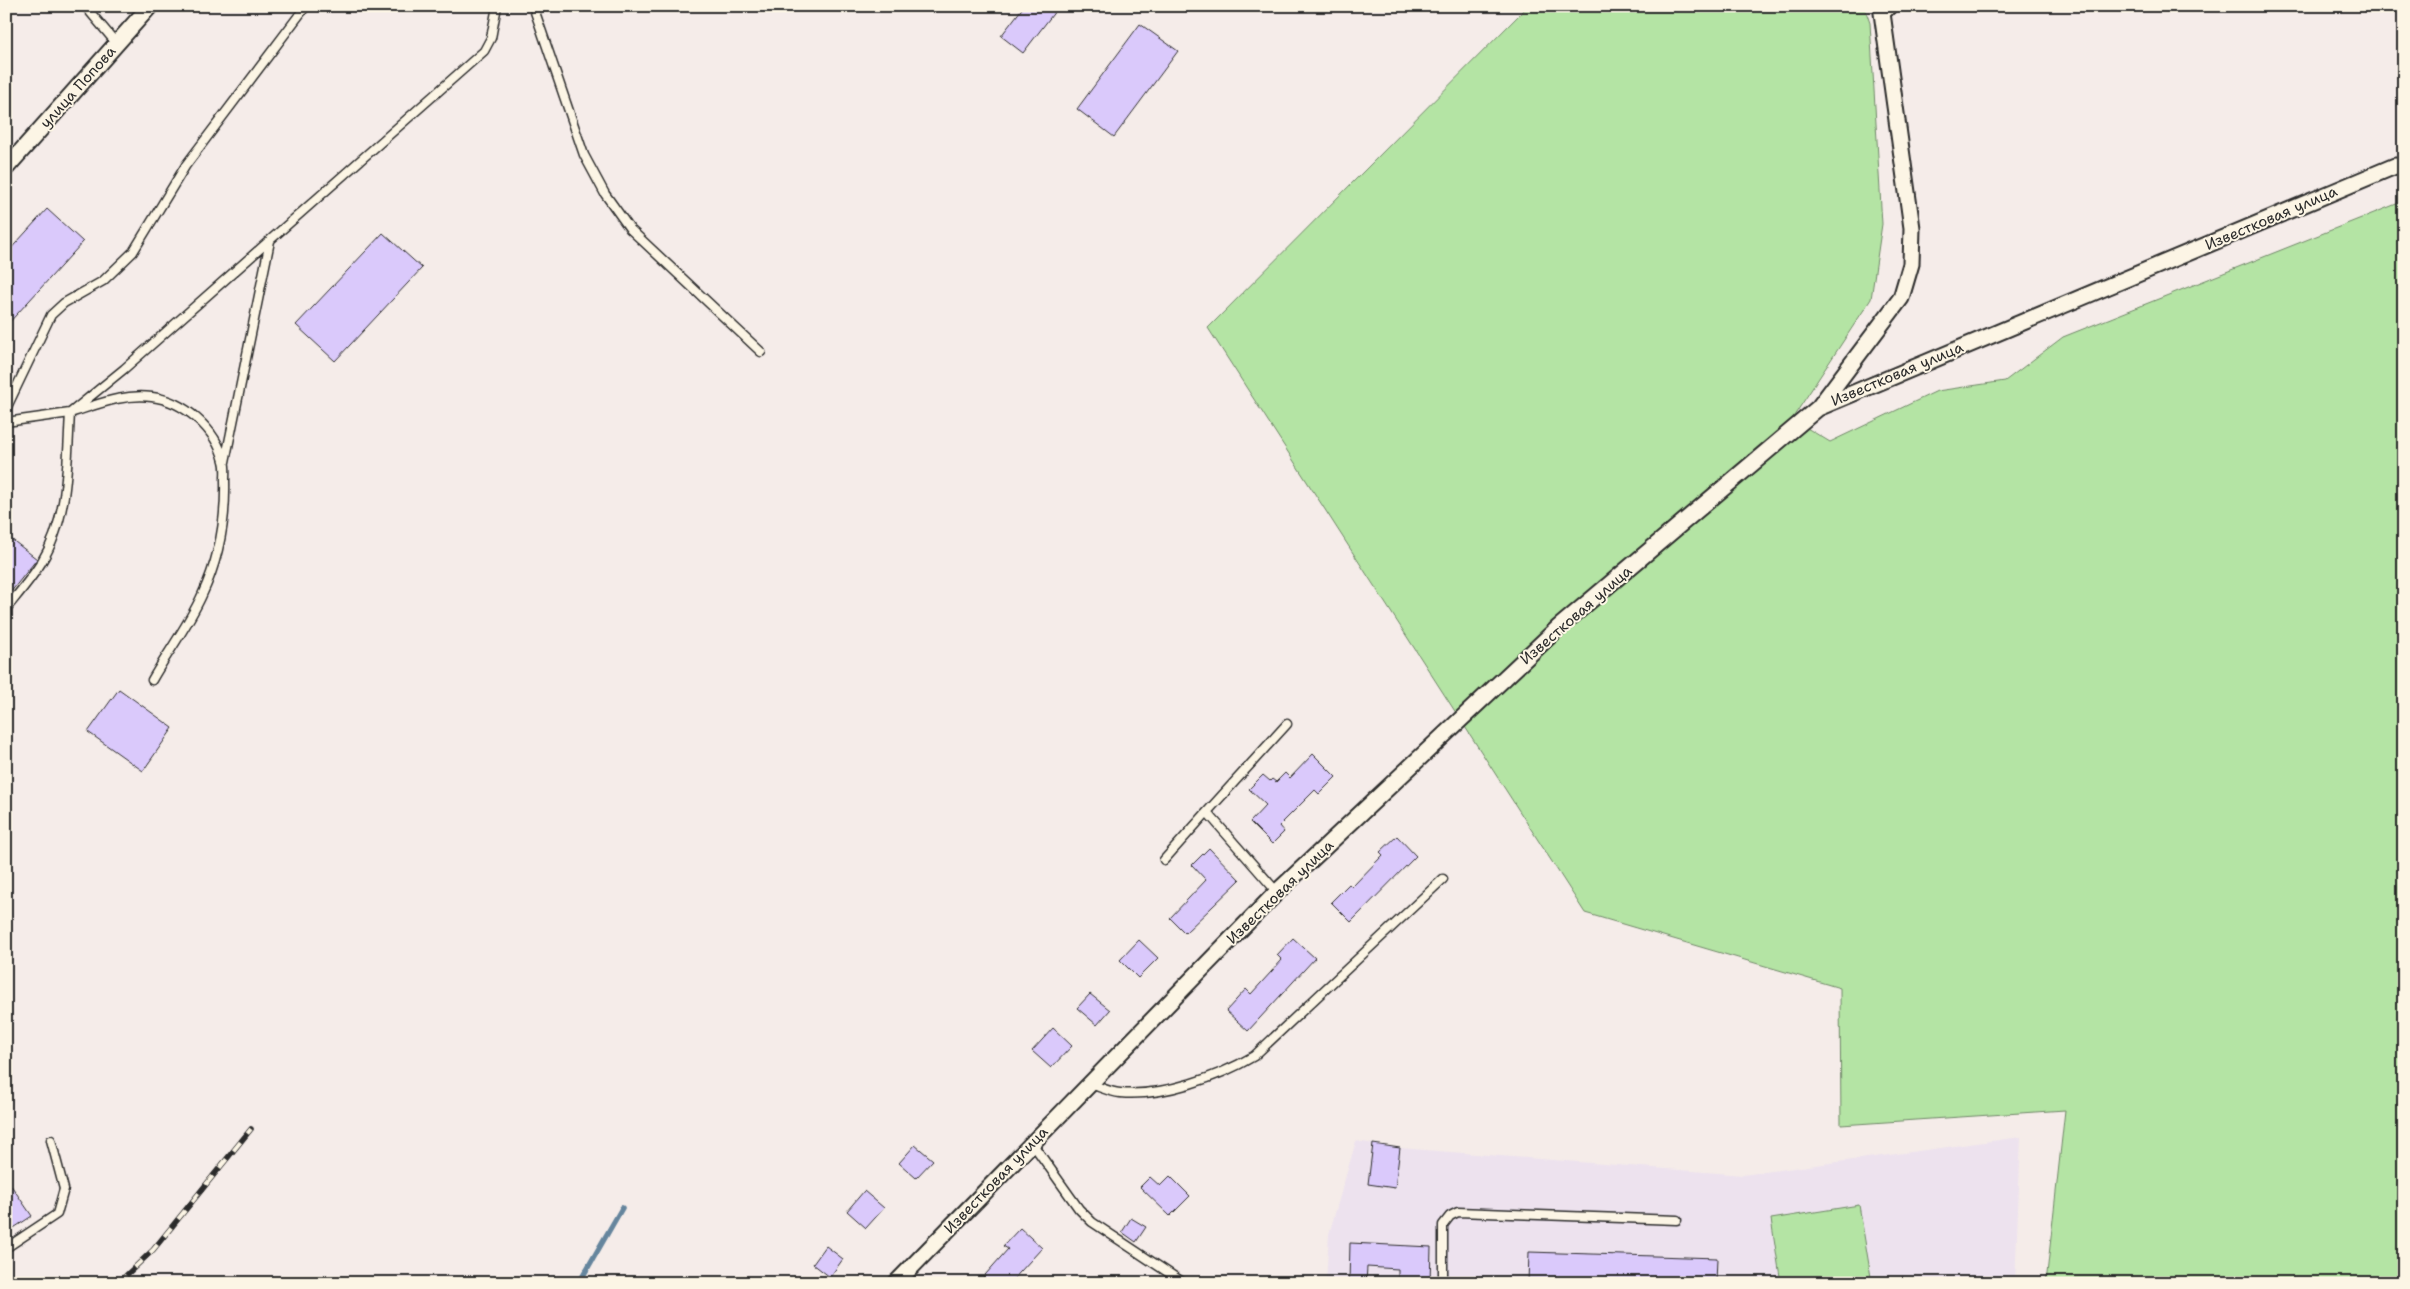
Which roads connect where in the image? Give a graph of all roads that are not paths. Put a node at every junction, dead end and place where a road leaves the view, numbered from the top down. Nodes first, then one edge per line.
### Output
1 (85, 6) edge
2 (150, 6) edge
3 (306, 6) edge
4 (497, 6) edge
5 (534, 6) edge
6 (1883, 9) edge
7 (117, 44) junction
8 (2404, 166) edge
9 (6, 168) edge
10 (270, 241) junction
11 (760, 352) dead end
12 (1818, 408) junction
13 (6, 409) edge
14 (70, 413) junction
15 (6, 422) edge
16 (225, 462) junction
17 (6, 609) edge
18 (152, 680) dead end
19 (1286, 724) dead end
20 (1207, 812) junction
21 (1164, 860) dead end
22 (1442, 879) dead end
23 (1277, 892) junction
24 (1090, 1084) junction
25 (51, 1140) dead end
26 (1032, 1143) junction
27 (1677, 1220) dead end
28 (6, 1248) edge
29 (896, 1283) edge
30 (1184, 1283) edge
31 (1443, 1283) edge

1 - 7 lane
2 - 7 street, улица Попова
3 - 13 lane
4 - 10 lane
5 - 11 lane
6 - 12 street
7 - 9 street, улица Попова
8 - 12 street, Известковая улица
10 - 14 lane
10 - 16 lane
12 - 23 street, Известковая улица
14 - 15 lane
14 - 16 lane
14 - 17 lane
16 - 18 lane
19 - 20 lane
20 - 21 lane
20 - 23 lane
22 - 24 lane
23 - 24 street, Известковая улица
24 - 26 street, Известковая улица
25 - 28 lane
26 - 29 street, Известковая улица
26 - 30 lane
27 - 31 lane

